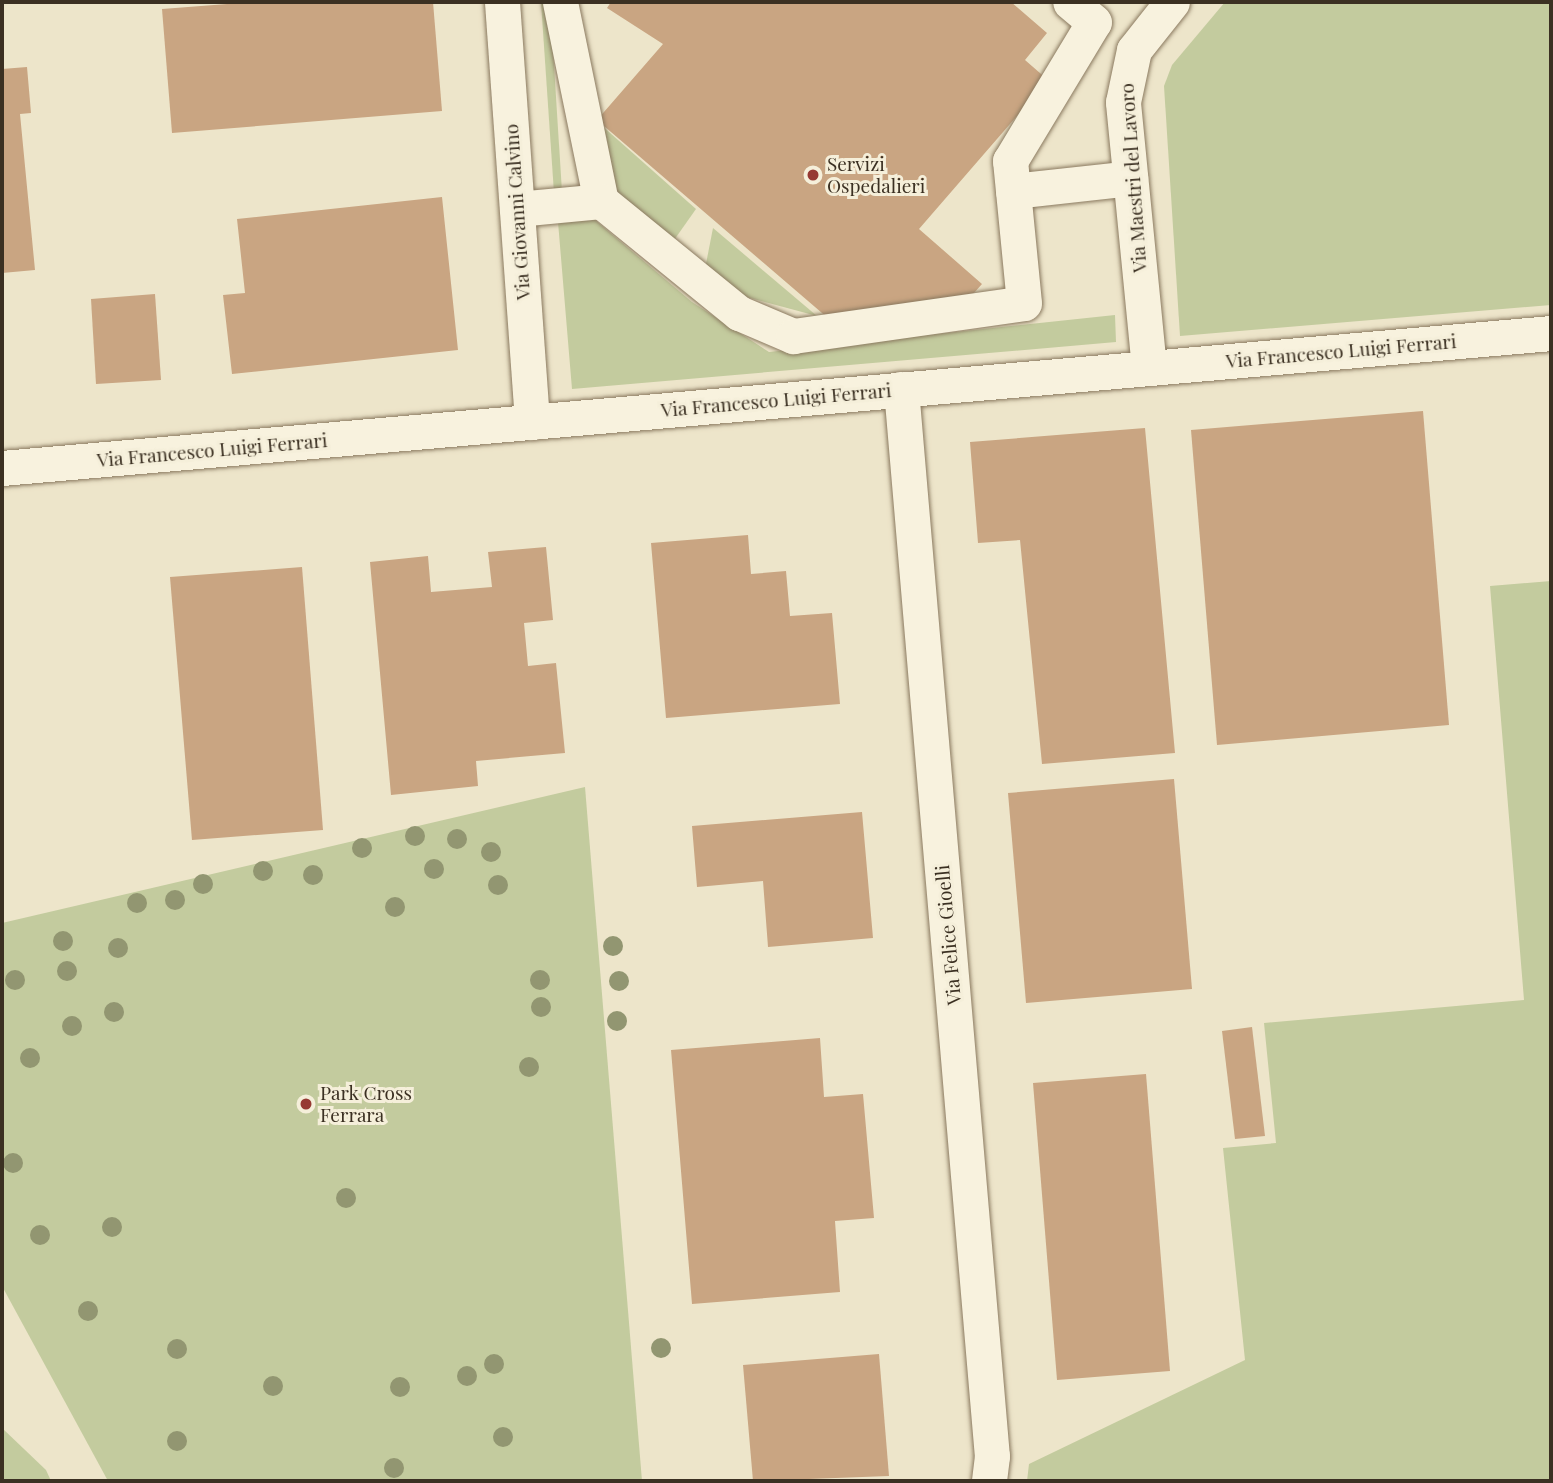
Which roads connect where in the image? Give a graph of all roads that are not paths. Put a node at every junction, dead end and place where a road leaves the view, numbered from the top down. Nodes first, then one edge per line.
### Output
1 (502, 2) edge
2 (561, 2) edge
3 (1070, 2) edge
4 (1172, 2) edge
5 (1130, 178) junction
6 (1013, 191) junction
7 (601, 201) junction
8 (517, 209) junction
9 (1551, 332) edge
10 (1149, 368) junction
11 (901, 389) junction
12 (532, 422) junction
13 (2, 468) edge
14 (989, 1481) edge

1 - 8 street, Via Giovanni Calvino
2 - 7 street
3 - 6 street
4 - 5 street, Via Maestri del Lavoro
5 - 6 street
5 - 10 street, Via Maestri del Lavoro
6 - 7 street
7 - 8 street
8 - 12 street, Via Giovanni Calvino
9 - 10 street, Via Francesco Luigi Ferrari
10 - 11 street, Via Francesco Luigi Ferrari
11 - 12 street, Via Francesco Luigi Ferrari
11 - 14 street, Via Felice Gioelli
12 - 13 street, Via Francesco Luigi Ferrari

